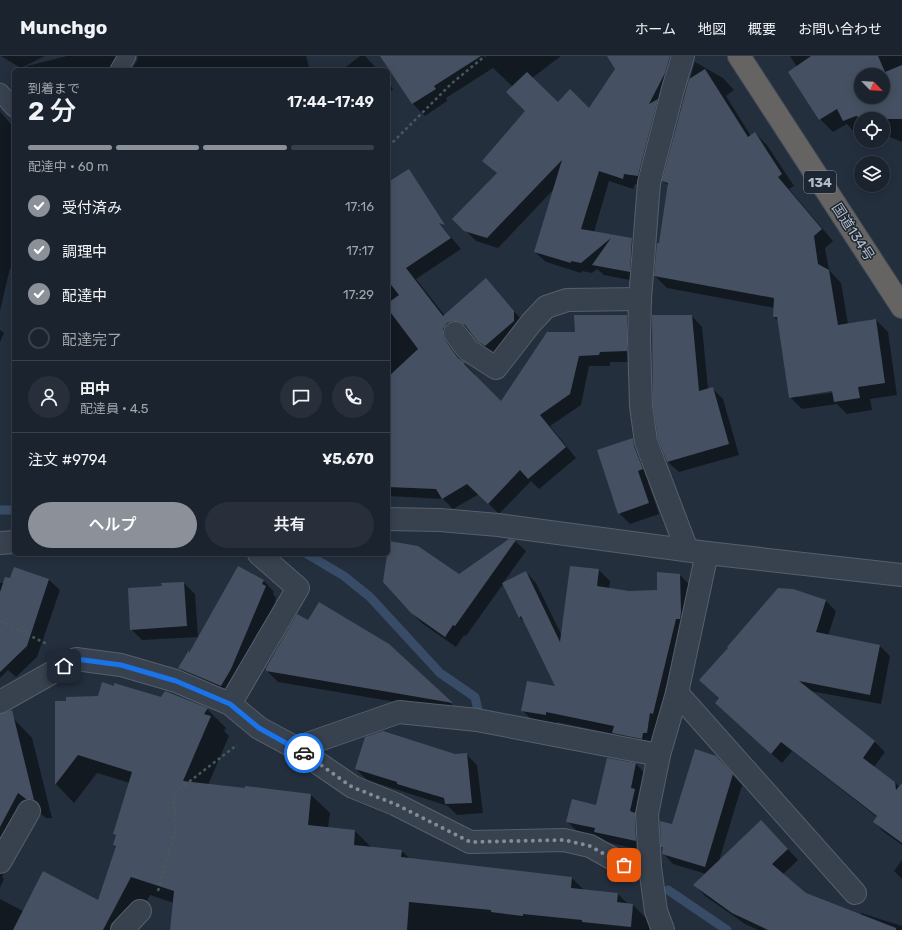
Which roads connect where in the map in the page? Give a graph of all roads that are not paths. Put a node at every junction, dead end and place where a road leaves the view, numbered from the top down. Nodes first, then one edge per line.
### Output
1 (127, 56) edge
2 (683, 56) edge
3 (739, 56) edge
4 (120, 68) edge
5 (0, 92) edge
6 (12, 106) edge
7 (640, 299) junction
8 (902, 307) edge
9 (455, 333) dead end
10 (390, 519) edge
11 (12, 542) edge
12 (0, 543) edge
13 (697, 552) junction
14 (261, 556) edge
15 (902, 575) edge
16 (676, 693) junction
17 (0, 702) edge
18 (230, 704) junction
19 (296, 748) junction
20 (659, 755) junction
21 (29, 811) dead end
22 (0, 862) edge
23 (650, 867) junction
24 (855, 893) dead end
25 (140, 911) road end
26 (122, 930) edge
27 (663, 930) edge

1 - 4 lane
2 - 7 street
3 - 8 highway, 国道134号 / 134
5 - 6 lane
7 - 9 street
7 - 13 street
10 - 13 street
11 - 12 street
13 - 15 street
13 - 16 street
14 - 18 street
16 - 20 street
16 - 24 street
17 - 18 street
18 - 19 street
19 - 20 street
19 - 23 street
20 - 23 street
21 - 22 street
23 - 27 street
25 - 26 street

